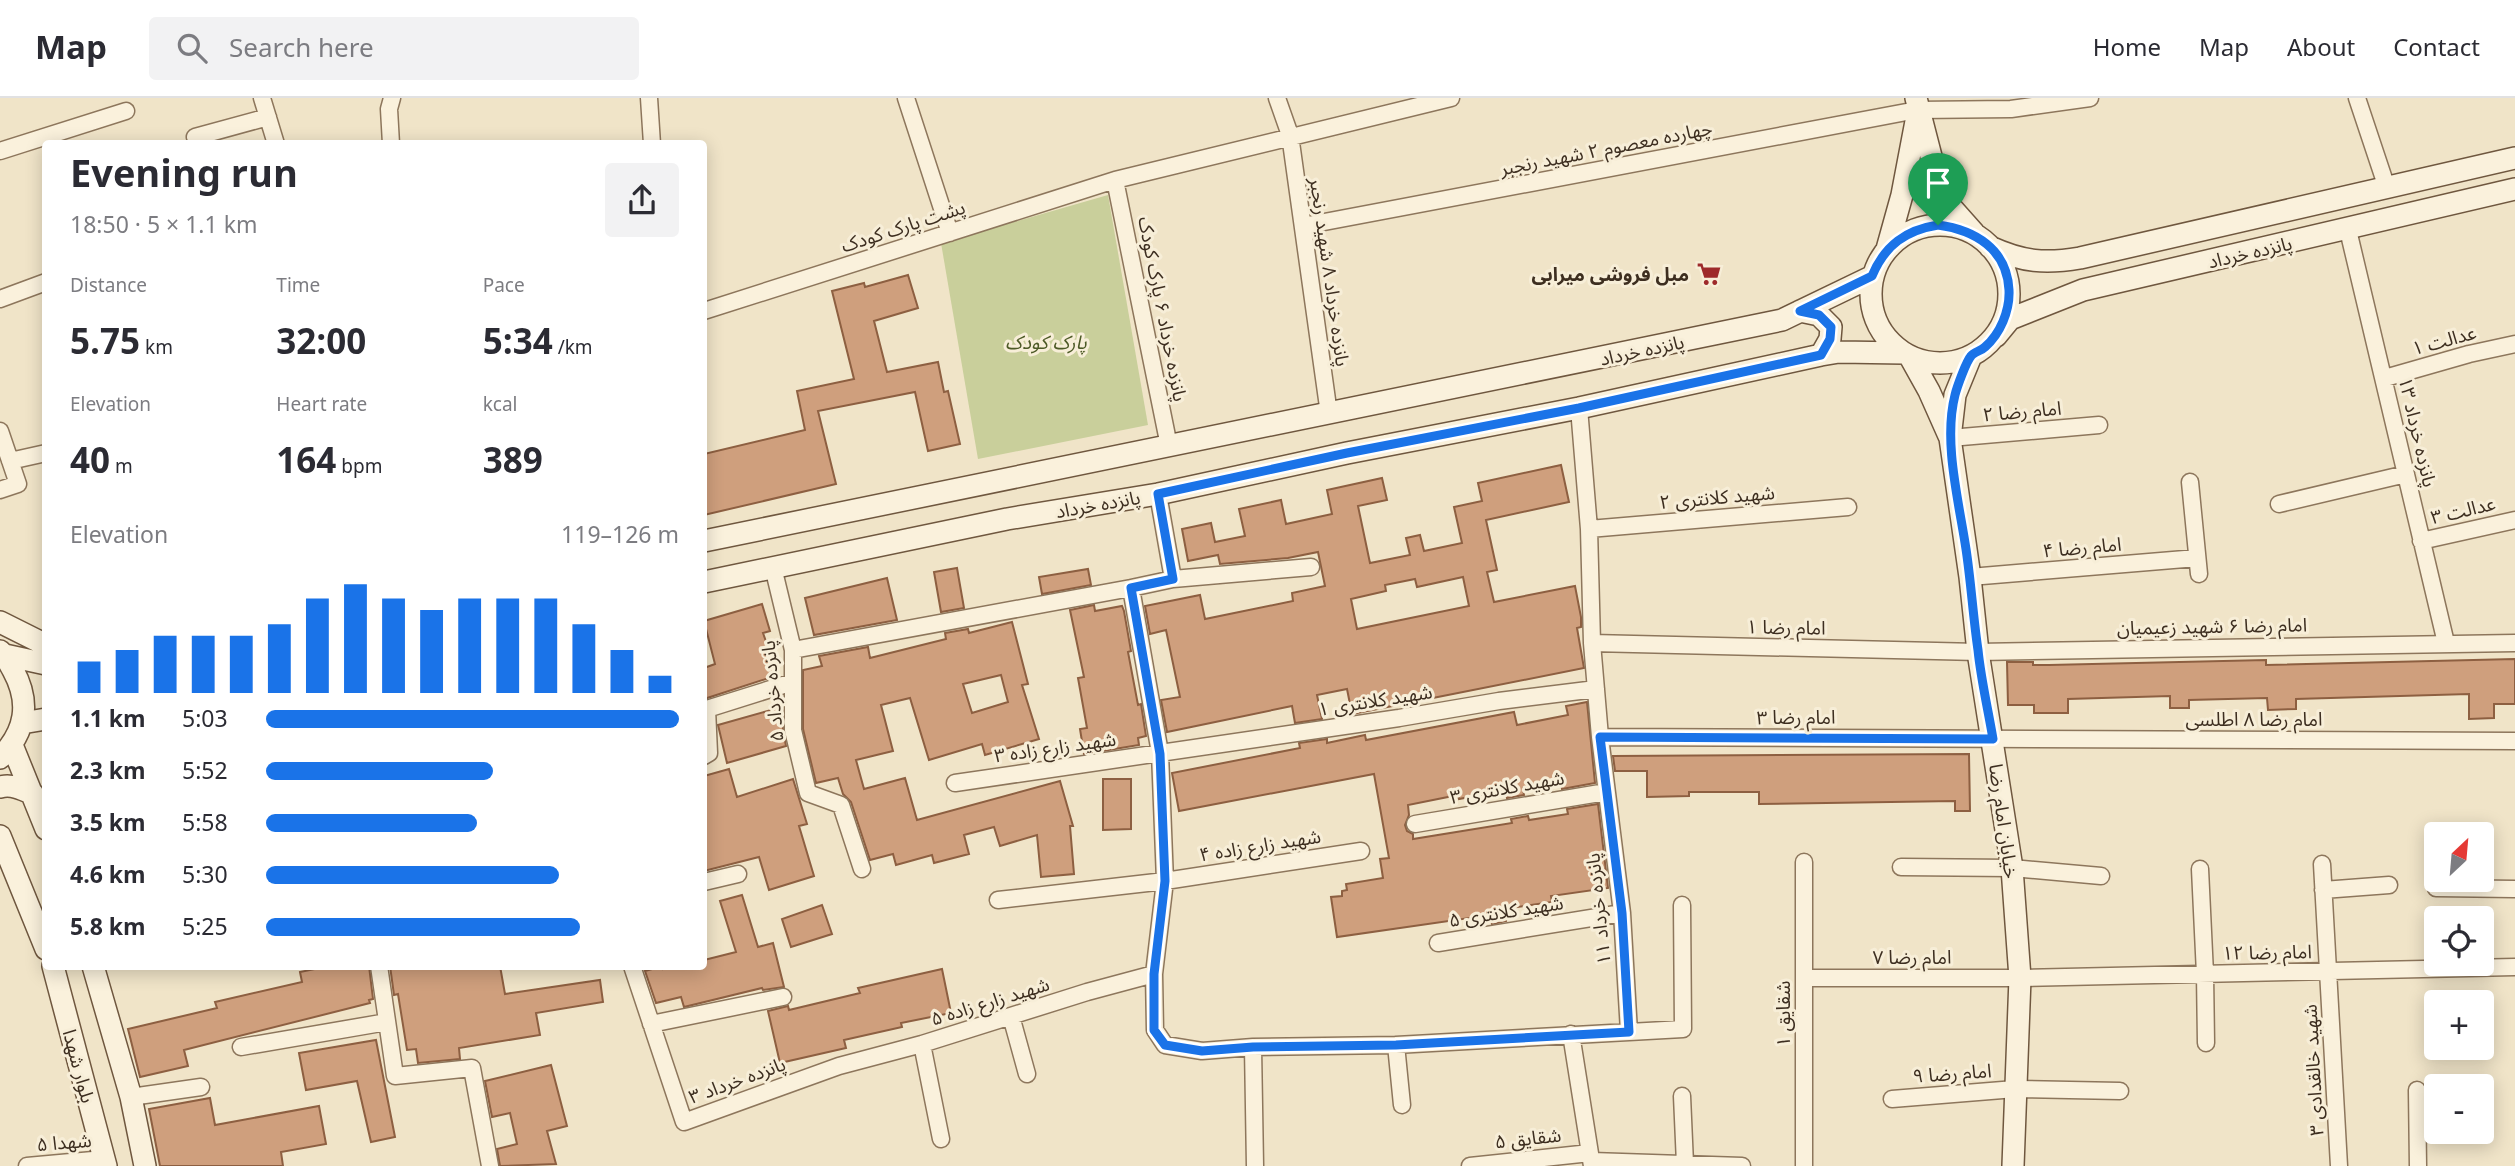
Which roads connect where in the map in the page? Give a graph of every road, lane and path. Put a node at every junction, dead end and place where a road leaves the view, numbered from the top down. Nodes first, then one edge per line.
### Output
1 (262, 98) edge
2 (393, 98) edge
3 (649, 98) edge
4 (906, 98) edge
5 (1277, 98) edge
6 (1451, 98) edge
7 (2090, 98) edge
8 (2357, 98) edge
9 (1917, 104) edge
10 (126, 111) dead end
11 (268, 117) junction
12 (1290, 135) junction
13 (195, 137) dead end
14 (275, 140) edge
15 (391, 140) edge
16 (652, 140) edge
17 (0, 151) edge
18 (2515, 158) edge
19 (1115, 180) junction
20 (2388, 188) junction
21 (2515, 189) edge
22 (1303, 226) junction
23 (2348, 230) junction
24 (950, 233) junction
25 (1983, 241) junction
26 (1887, 249) junction
27 (1872, 276) junction
28 (42, 283) edge
29 (0, 299) edge
30 (707, 310) edge
31 (1800, 311) junction
32 (1996, 336) junction
33 (2515, 344) edge
34 (1821, 355) junction
35 (1907, 355) junction
36 (1971, 356) junction
37 (2385, 378) junction
38 (1579, 408) junction
39 (1329, 414) junction
40 (2099, 425) dead end
41 (0, 431) edge
42 (1950, 438) junction
43 (1169, 446) junction
44 (42, 454) edge
45 (10, 461) junction
46 (2406, 474) junction
47 (2190, 482) dead end
48 (0, 490) edge
49 (1158, 494) junction
50 (2279, 504) dead end
51 (1848, 507) dead end
52 (2515, 520) edge
53 (1589, 529) junction
54 (707, 540) edge
55 (2421, 541) junction
56 (773, 567) junction
57 (1311, 567) dead end
58 (1970, 577) junction
59 (1173, 579) junction
60 (707, 581) edge
61 (1131, 588) junction
62 (0, 622) edge
63 (42, 643) edge
64 (1592, 643) junction
65 (2446, 643) junction
66 (2515, 643) edge
67 (793, 650) junction
68 (1978, 652) junction
69 (2, 653) edge
70 (42, 662) edge
71 (793, 682) junction
72 (1596, 689) junction
73 (707, 709) edge
74 (707, 709) edge
75 (42, 720) edge
76 (22, 723) junction
77 (1600, 737) junction
78 (1993, 739) junction
79 (2515, 741) edge
80 (6, 752) edge
81 (707, 754) edge
82 (1160, 754) junction
83 (955, 783) dead end
84 (0, 787) edge
85 (1606, 792) junction
86 (33, 794) junction
87 (42, 814) edge
88 (1415, 824) dead end
89 (0, 836) edge
90 (1362, 850) dead end
91 (1804, 862) dead end
92 (2322, 864) dead end
93 (1900, 867) dead end
94 (2012, 868) junction
95 (5, 869) edge
96 (862, 869) dead end
97 (2200, 869) dead end
98 (738, 874) dead end
99 (2101, 876) dead end
100 (707, 881) edge
101 (1165, 881) junction
102 (2389, 885) dead end
103 (2494, 889) edge
104 (2515, 889) edge
105 (2323, 890) junction
106 (998, 900) dead end
107 (1682, 905) dead end
108 (1622, 913) junction
109 (42, 941) edge
110 (1438, 943) dead end
111 (2515, 967) edge
112 (54, 970) edge
113 (94, 970) edge
114 (380, 970) edge
115 (633, 970) edge
116 (2328, 971) junction
117 (1154, 974) junction
118 (2205, 974) junction
119 (1804, 978) junction
120 (2020, 978) junction
121 (783, 997) dead end
122 (1011, 1016) junction
123 (387, 1022) junction
124 (651, 1024) junction
125 (1629, 1032) junction
126 (1571, 1034) junction
127 (2206, 1043) dead end
128 (922, 1044) junction
129 (1396, 1045) junction
130 (241, 1047) dead end
131 (1253, 1047) junction
132 (839, 1066) joint
133 (1027, 1074) dead end
134 (201, 1087) dead end
135 (2015, 1089) junction
136 (2417, 1090) dead end
137 (2120, 1091) dead end
138 (1682, 1096) dead end
139 (131, 1097) junction
140 (1892, 1098) dead end
141 (1402, 1105) dead end
142 (941, 1139) dead end
143 (1591, 1160) edge
144 (105, 1163) edge
145 (1685, 1164) junction
146 (27, 1166) edge
147 (145, 1166) edge
148 (490, 1166) edge
149 (1255, 1166) edge
150 (1470, 1166) edge
151 (1742, 1166) edge
152 (1804, 1166) edge
153 (2013, 1166) edge
154 (2339, 1166) edge
155 (2418, 1166) edge

1 - 11 street
2 - 15 street
3 - 16 street
4 - 24 street
5 - 12 street, پانزده خرداد ۸ شهید رنجبر
6 - 12 street, پشت پارک کودک
7 - 9 street, چهارده معصوم ۲ شهید رنجبر
8 - 20 street
9 - 22 street, چهارده معصوم ۲ شهید رنجبر
9 - 25 main road
9 - 26 main road
10 - 17 street
11 - 13 street
11 - 14 street
12 - 19 street, پشت پارک کودک
12 - 22 street, پانزده خرداد ۸ شهید رنجبر
18 - 20 main road, پانزده خرداد
19 - 24 street, پشت پارک کودک
19 - 43 street, پانزده خرداد ۶ پارک کودک
20 - 25 main road, پانزده خرداد
21 - 23 main road, پانزده خرداد
22 - 39 street, پانزده خرداد ۸ شهید رنجبر
23 - 32 main road, پانزده خرداد
23 - 37 street, پانزده خرداد ۱۳
24 - 30 street, پشت پارک کودک
25 - 26 main road
25 - 32 main road
26 - 27 main road
27 - 31 main road, پانزده خرداد
27 - 35 main road
28 - 29 street
31 - 34 main road
31 - 39 main road, پانزده خرداد
32 - 36 main road
33 - 37 street, عدالت ۱
34 - 35 main road, پانزده خرداد
34 - 38 main road, پانزده خرداد
35 - 36 main road
35 - 42 main road
36 - 42 main road, خیابان امام رضا
37 - 46 street, پانزده خرداد ۱۳
38 - 49 main road, پانزده خرداد
38 - 53 street, پانزده خرداد ۱۱
39 - 43 main road, پانزده خرداد
40 - 42 street, امام رضا ۲
41 - 45 street
42 - 58 main road, خیابان امام رضا
43 - 54 main road, پانزده خرداد
44 - 45 street
45 - 48 street
46 - 50 street
46 - 55 street, پانزده خرداد ۱۳
47 - 58 street, امام رضا ۴
49 - 56 main road, پانزده خرداد
49 - 59 street
51 - 53 street, شهید کلانتری ۲
52 - 55 street, عدالت ۳
53 - 64 street, پانزده خرداد ۱۱
55 - 65 street, پانزده خرداد ۱۳
56 - 60 main road, پانزده خرداد
56 - 67 street, پانزده خرداد ۵
57 - 59 street
58 - 68 main road, خیابان امام رضا
59 - 61 street
61 - 67 street
61 - 82 street
62 - 63 main road
64 - 68 street, امام رضا ۱
64 - 72 street, پانزده خرداد ۱۱
65 - 66 street, امام رضا ۶ شهید زعیمیان
65 - 68 street, امام رضا ۶ شهید زعیمیان
67 - 71 street, پانزده خرداد ۵
68 - 78 main road, خیابان امام رضا
69 - 70 main road
69 - 76 main road
71 - 74 street
71 - 96 street, پانزده خرداد ۵
72 - 77 street, پانزده خرداد ۱۱
72 - 82 street, شهید کلانتری ۱
73 - 81 street
75 - 76 main road
76 - 80 main road
77 - 78 street, امام رضا ۳
77 - 85 street, پانزده خرداد ۱۱
78 - 79 street, امام رضا ۸ اطلسی
78 - 94 main road, خیابان امام رضا
80 - 86 main road
82 - 83 street, شهید زارع زاده ۳
82 - 101 street
84 - 86 main road
85 - 88 street, شهید کلانتری ۳
85 - 108 street, پانزده خرداد ۱۱
86 - 87 main road
89 - 95 main road
90 - 101 street, شهید زارع زاده ۴
91 - 119 street, شقایق ۱
92 - 105 street, شهید خالقدادی ۳
93 - 94 street
94 - 99 street
94 - 120 main road, خیابان امام رضا
95 - 109 main road
97 - 118 street
98 - 100 street
101 - 106 street, شهید زارع زاده ۴
101 - 117 street
102 - 105 street
103 - 104 street
105 - 116 street, شهید خالقدادی ۳
107 - 125 street
108 - 110 street, شهید کلانتری ۵
108 - 125 street, پانزده خرداد ۱۱
111 - 116 street, امام رضا ۱۲
112 - 144 main road, بلوار شهدا
113 - 139 main road
114 - 123 street
115 - 124 street, پانزده خرداد ۳
116 - 118 street, امام رضا ۱۲
116 - 154 street, شهید خالقدادی ۳
117 - 122 street, شهید زارع زاده ۵
117 - 131 street
118 - 120 street, امام رضا ۱۲
118 - 127 street
119 - 120 street, امام رضا ۷
119 - 152 street, شقایق ۱
120 - 135 main road, خیابان امام رضا
121 - 124 street
122 - 128 street, شهید زارع زاده ۵
122 - 133 street
123 - 130 street
123 - 148 street
124 - 132 street, پانزده خرداد ۳
125 - 126 street
126 - 129 street
126 - 143 street
128 - 132 street, شهید زارع زاده ۵
128 - 142 street
129 - 131 street
129 - 141 street
131 - 149 street
134 - 139 street
135 - 137 street, امام رضا ۹
135 - 140 street, امام رضا ۹
135 - 153 main road, خیابان امام رضا
136 - 155 street
138 - 145 street
139 - 147 main road
143 - 145 street, شقایق ۵
143 - 150 street, شقایق ۵
144 - 146 street, شهدا ۵
145 - 151 street, شقایق ۵

